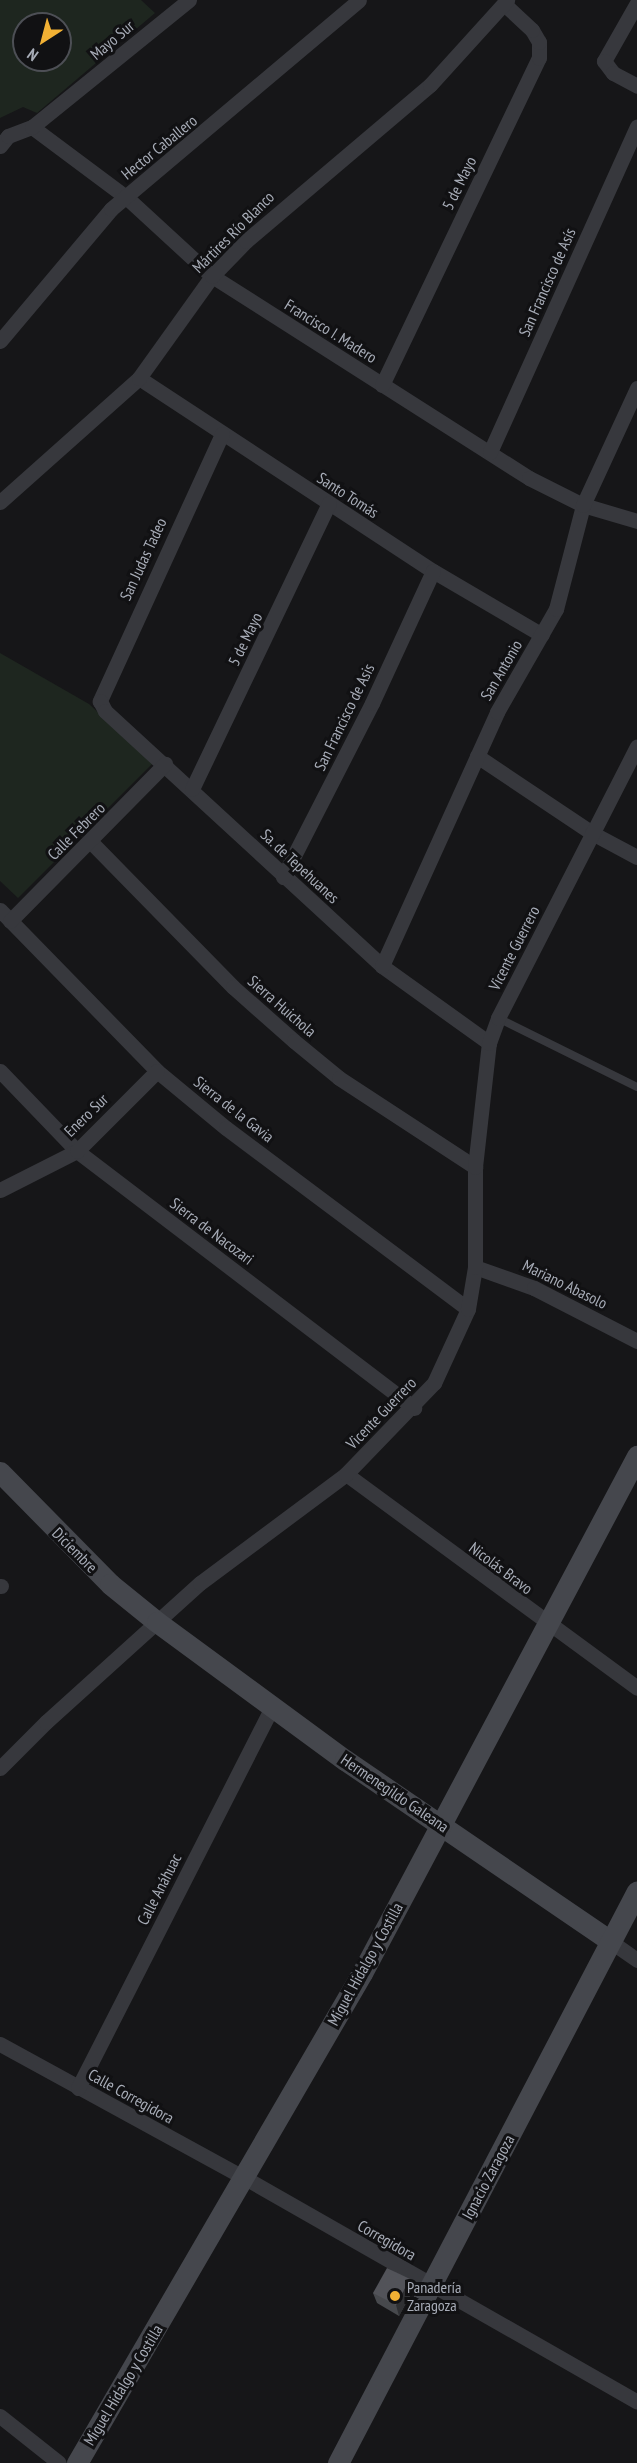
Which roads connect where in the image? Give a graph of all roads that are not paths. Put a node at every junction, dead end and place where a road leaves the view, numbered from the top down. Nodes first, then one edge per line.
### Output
1 (189, 0) edge
2 (359, 0) edge
3 (505, 2) edge
4 (637, 3) edge
5 (637, 86) edge
6 (32, 127) junction
7 (637, 127) edge
8 (0, 146) edge
9 (126, 197) junction
10 (212, 276) junction
11 (0, 340) edge
12 (139, 378) junction
13 (382, 385) junction
14 (637, 388) edge
15 (222, 434) junction
16 (490, 452) junction
17 (0, 502) edge
18 (329, 503) junction
19 (583, 505) junction
20 (637, 521) edge
21 (433, 571) junction
22 (542, 635) junction
23 (100, 701) joint
24 (637, 746) edge
25 (477, 756) junction
26 (165, 764) junction
27 (192, 789) junction
28 (592, 833) junction
29 (91, 842) junction
30 (637, 857) edge
31 (283, 877) junction
32 (5, 916) edge
33 (382, 966) junction
34 (498, 1018) junction
35 (489, 1043) junction
36 (0, 1071) edge
37 (157, 1071) junction
38 (637, 1086) edge
39 (77, 1150) junction
40 (475, 1167) junction
41 (0, 1190) edge
42 (475, 1267) junction
43 (468, 1309) junction
44 (637, 1341) edge
45 (414, 1408) junction
46 (637, 1456) edge
47 (0, 1472) edge
48 (346, 1474) junction
49 (157, 1622) junction
50 (547, 1625) junction
51 (637, 1688) edge
52 (273, 1706) junction
53 (0, 1768) edge
54 (441, 1823) junction
55 (637, 1891) edge
56 (610, 1941) junction
57 (637, 1960) edge
58 (0, 2044) edge
59 (78, 2088) junction
60 (245, 2178) junction
61 (430, 2286) junction
62 (637, 2402) edge
63 (0, 2416) edge
64 (59, 2463) edge
65 (77, 2463) edge
66 (338, 2463) edge

1 - 6 street, Mayo Sur
2 - 9 street, Hector Caballero
3 - 10 street, Mártires Río Blanco
3 - 13 street, 5 de Mayo
4 - 5 street
6 - 8 street, Mayo Sur
6 - 9 street, Francisco I. Madero
7 - 16 street, San Francisco de Asís
9 - 10 street, Francisco I. Madero
9 - 11 street, Hector Caballero
10 - 12 street, Mártires Río Blanco
10 - 13 street, Francisco I. Madero
12 - 15 street, Santo Tomás
12 - 17 street, Mártires Río Blanco
13 - 16 street, Francisco I. Madero
14 - 19 street, San Antonio
15 - 18 street, Santo Tomás
15 - 23 street, San Judas Tadeo
16 - 19 street, Francisco I. Madero
18 - 21 street, Santo Tomás
18 - 27 street, 5 de Mayo
19 - 20 street, Francisco I. Madero
19 - 22 street, San Antonio
21 - 22 street, Santo Tomás
21 - 31 street, San Francisco de Asis
22 - 25 street, San Antonio
23 - 26 street, Sa. de Tepehuanes
24 - 28 street, Vicente Guerrero
25 - 28 street
25 - 33 street, San Antonio
26 - 27 street, Sa. de Tepehuanes
26 - 29 street, Calle Febrero
27 - 31 street, Sa. de Tepehuanes
28 - 30 street
28 - 34 street, Vicente Guerrero
29 - 32 street, Calle Febrero
29 - 40 street, Sierra Huichola
31 - 33 street, Sa. de Tepehuanes
32 - 37 street, Sierra de la Gavia
33 - 35 street, Sa. de Tepehuanes
34 - 35 street, Vicente Guerrero
34 - 38 lane
35 - 40 street, Vicente Guerrero
36 - 39 street, Sierra de Nacozari
37 - 39 street, Enero Sur
37 - 43 street, Sierra de la Gavia
39 - 41 street, Enero Sur
39 - 45 street, Sierra de Nacozari
40 - 42 street, Vicente Guerrero
42 - 43 street, Vicente Guerrero
42 - 44 street, Mariano Abasolo
43 - 45 street, Vicente Guerrero
45 - 48 street, Vicente Guerrero
46 - 50 main road, Miguel Hidalgo y Costilla
47 - 49 main road, Diciembre
48 - 49 street, Vicente Guerrero
48 - 50 street, Nicolás Bravo
49 - 52 main road, Hermenegildo Galeana
49 - 53 street, Vicente Guerrero
50 - 51 street, Nicolás Bravo
50 - 54 main road, Miguel Hidalgo y Costilla
52 - 54 main road, Hermenegildo Galeana
52 - 59 street, Calle Anáhuac
54 - 56 main road, Hermenegildo Galeana
54 - 60 main road, Miguel Hidalgo y Costilla
55 - 56 main road, Ignacio Zaragoza
56 - 57 street, Hermenegildo Galeana
56 - 61 main road, Ignacio Zaragoza
58 - 59 street, Calle Corregidora
59 - 60 street, Calle Corregidora
60 - 61 street, Corregidora
60 - 65 main road, Miguel Hidalgo y Costilla
61 - 62 street, Corregidora
61 - 66 main road, Ignacio Zaragoza
63 - 64 street

